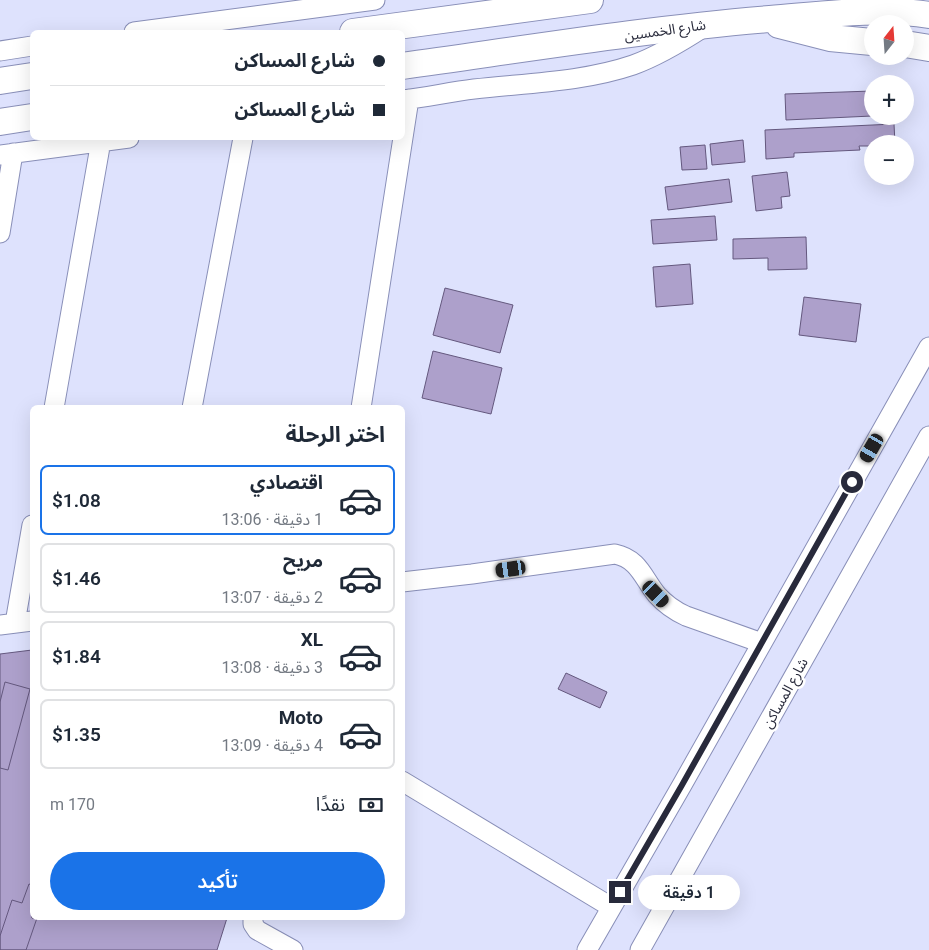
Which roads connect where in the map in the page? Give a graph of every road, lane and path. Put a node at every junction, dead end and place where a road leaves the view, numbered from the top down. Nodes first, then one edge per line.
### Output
1 (374, 0) edge
2 (590, 0) edge
3 (929, 15) edge
4 (761, 20) junction
5 (708, 24) junction
6 (149, 30) edge
7 (368, 30) edge
8 (864, 41) edge
9 (30, 46) edge
10 (914, 46) edge
11 (929, 48) edge
12 (0, 50) edge
13 (405, 66) edge
14 (30, 76) edge
15 (0, 81) edge
16 (406, 100) edge
17 (30, 117) edge
18 (0, 122) edge
19 (110, 140) edge
20 (243, 140) edge
21 (400, 140) edge
22 (101, 141) junction
23 (7, 154) edge
24 (0, 233) edge
25 (929, 347) edge
26 (55, 405) edge
27 (193, 405) edge
28 (361, 405) edge
29 (929, 436) edge
30 (30, 537) edge
31 (405, 582) edge
32 (16, 623) edge
33 (762, 643) junction
34 (405, 783) edge
35 (612, 907) junction
36 (253, 920) edge
37 (293, 950) edge
38 (587, 950) edge
39 (640, 950) edge

1 - 6 street
2 - 7 main road
3 - 4 main road, شارع الخمسين
4 - 5 main road, شارع الخمسين
4 - 8 main road
5 - 13 main road, شارع الخمسين
5 - 16 street
9 - 12 street
10 - 11 main road
14 - 15 main road
17 - 18 main road
19 - 22 street
20 - 27 street
21 - 28 street
22 - 23 street
22 - 26 street
23 - 24 street
25 - 33 street
29 - 39 street, شارع المساكن
30 - 32 street
31 - 33 street
33 - 35 street
34 - 35 street
35 - 38 street
36 - 37 street

